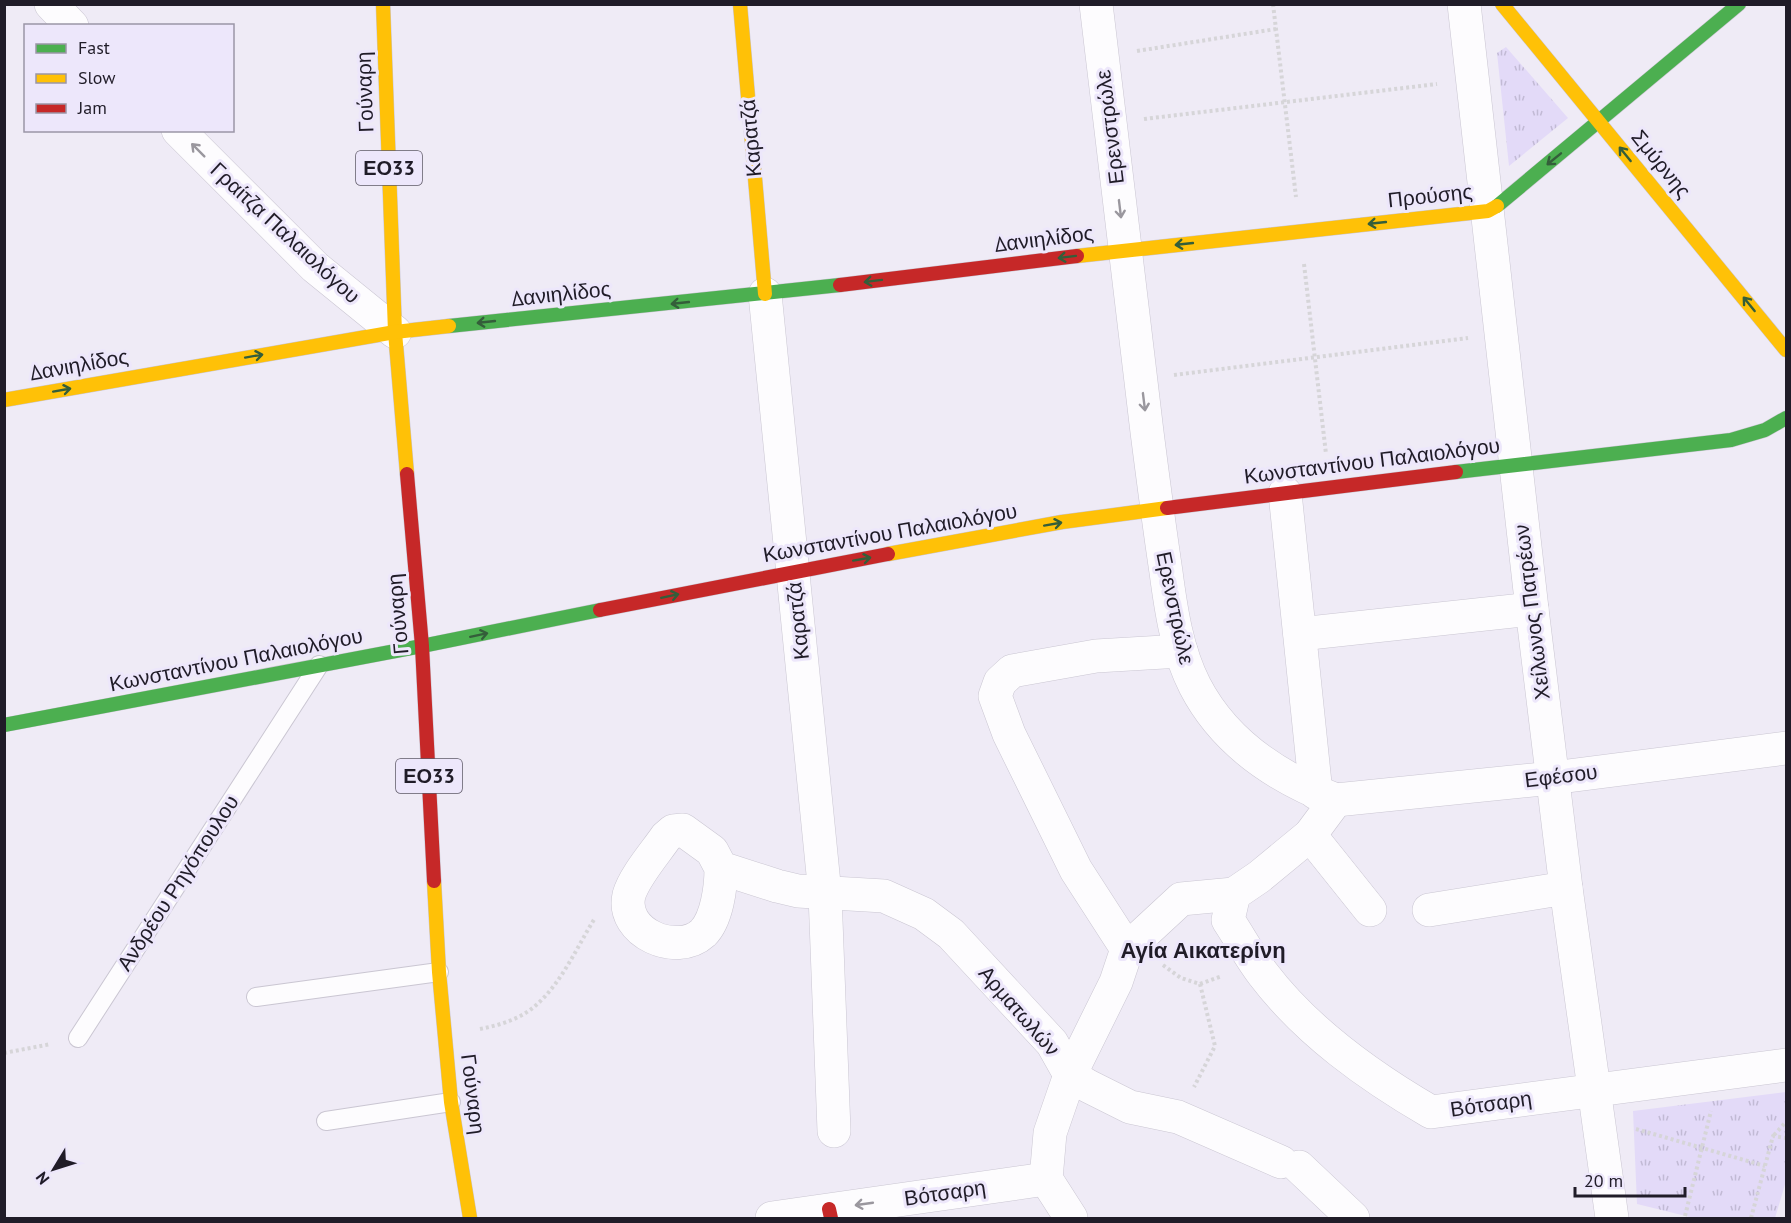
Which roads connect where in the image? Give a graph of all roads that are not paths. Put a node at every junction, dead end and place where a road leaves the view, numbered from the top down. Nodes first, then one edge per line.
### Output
1 (51, 4) edge
2 (383, 4) edge
3 (740, 4) edge
4 (1096, 4) edge
5 (1464, 4) edge
6 (1502, 4) edge
7 (1739, 4) edge
8 (70, 24) edge
9 (1599, 122) junction
10 (180, 132) edge
11 (1488, 211) junction
12 (1125, 250) junction
13 (765, 294) junction
14 (395, 332) junction
15 (1786, 350) edge
16 (4, 400) edge
17 (1786, 418) edge
18 (1515, 465) junction
19 (1285, 493) junction
20 (1156, 509) junction
21 (793, 571) junction
22 (1532, 609) junction
23 (1300, 634) junction
24 (422, 646) junction
25 (1181, 651) junction
26 (319, 665) junction
27 (4, 725) edge
28 (1786, 748) edge
29 (1552, 777) junction
30 (1326, 797) junction
31 (1311, 835) junction
32 (722, 868) junction
33 (1566, 888) junction
34 (825, 894) junction
35 (1234, 894) junction
36 (1429, 909) dead end
37 (1370, 910) dead end
38 (1127, 949) junction
39 (439, 972) junction
40 (256, 997) dead end
41 (78, 1038) road end
42 (1786, 1065) edge
43 (1070, 1075) junction
44 (1596, 1090) junction
45 (451, 1102) junction
46 (326, 1121) dead end
47 (834, 1131) dead end
48 (1046, 1179) junction
49 (830, 1214) edge
50 (1618, 1217) edge
51 (470, 1218) edge
52 (772, 1218) edge
53 (1071, 1218) edge
54 (1353, 1218) edge

1 - 8 street
2 - 14 street, Γούναρη / ΕΟ33
3 - 13 street, Καρατζά
4 -> 12 street, Ερενστρώλε
5 - 11 street, Χείλωνος Πατρέων
6 - 9 street, Σμύρνης
7 - 9 street, Προύσης
9 -> 11 street, Προύσης
15 -> 9 street, Σμύρνης
14 -> 10 street, Γραίτζα Παλαιολόγου
11 -> 12 street, Προύσης
11 - 18 street, Χείλωνος Πατρέων
12 -> 13 street, Δανιηλίδος
12 -> 20 street, Ερενστρώλε
13 -> 14 street, Δανιηλίδος
13 - 21 street, Καρατζά
16 -> 14 street, Δανιηλίδος
14 - 24 street, Γούναρη / ΕΟ33
17 - 18 street, Κωνσταντίνου Παλαιολόγου
18 - 19 street, Κωνσταντίνου Παλαιολόγου
18 - 22 street, Χείλωνος Πατρέων
19 - 20 street, Κωνσταντίνου Παλαιολόγου
19 - 23 street
21 -> 20 street, Κωνσταντίνου Παλαιολόγου
20 - 25 street, Ερενστρώλε
24 -> 21 street, Κωνσταντίνου Παλαιολόγου
21 - 34 street, Καρατζά
22 - 23 street
22 - 29 street, Χείλωνος Πατρέων
23 - 30 street
24 - 26 street, Κωνσταντίνου Παλαιολόγου
24 - 39 street, Γούναρη / ΕΟ33
25 - 30 street, Ερενστρώλε
25 - 38 street
26 - 27 street, Κωνσταντίνου Παλαιολόγου
26 - 41 lane, Ανδρέου Ρηγόπουλου
28 - 29 street, Εφέσου
29 - 30 street, Εφέσου
29 - 33 street, Χείλωνος Πατρέων
30 - 31 street
31 - 35 street
31 - 37 street
32 - 32 street
32 - 34 street, Αρματωλών
33 - 36 street
33 - 44 street, Χείλωνος Πατρέων
34 - 43 street, Αρματωλών
34 - 47 street, Καρατζά
35 - 38 street
35 - 44 street, Βότσαρη
38 - 43 street
39 - 40 lane
39 - 45 street, Γούναρη / ΕΟ33
42 - 44 street, Βότσαρη
43 - 48 street
43 - 54 street, Αρματωλών
44 - 50 street, Χείλωνος Πατρέων
45 - 46 lane
45 - 51 street, Γούναρη / ΕΟ33
48 -> 49 street, Βότσαρη
48 - 53 street
49 - 52 street, Βότσαρη

